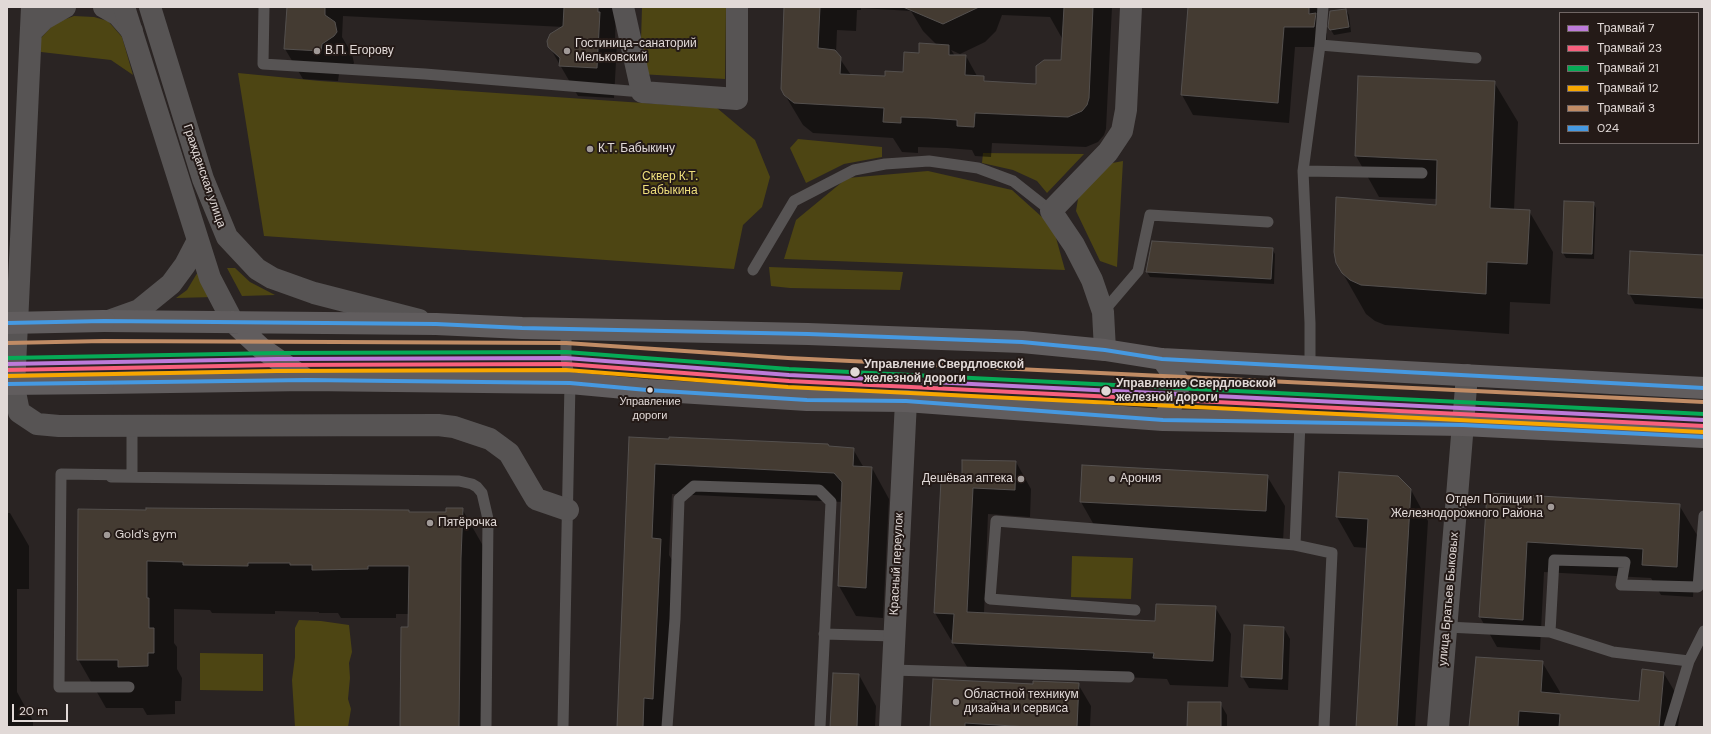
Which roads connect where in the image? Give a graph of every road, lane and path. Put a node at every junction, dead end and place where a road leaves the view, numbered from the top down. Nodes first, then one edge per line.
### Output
1 (32, 7) edge
2 (65, 7) edge
3 (104, 7) edge
4 (124, 7) edge
5 (150, 7) edge
6 (264, 7) edge
7 (623, 7) edge
8 (737, 7) edge
9 (1131, 7) edge
10 (1323, 7) edge
11 (32, 31) junction
12 (132, 31) junction
13 (1320, 45) junction
14 (1476, 58) dead end
15 (642, 92) junction
16 (1303, 171) junction
17 (1422, 173) dead end
18 (1051, 211) junction
19 (1268, 222) dead end
20 (197, 242) junction
21 (753, 270) dead end
22 (1103, 312) junction
23 (107, 321) junction
24 (233, 322) junction
25 (7, 323) edge
26 (436, 324) junction
27 (566, 329) junction
28 (1105, 350) junction
29 (1162, 359) junction
30 (1310, 367) junction
31 (1467, 375) junction
32 (307, 380) junction
33 (570, 383) junction
34 (7, 384) edge
35 (1704, 388) edge
36 (906, 401) junction
37 (1163, 420) junction
38 (1300, 422) junction
39 (1464, 425) junction
40 (130, 426) junction
41 (1704, 437) edge
42 (111, 477) dead end
43 (568, 510) junction
44 (1704, 516) edge
45 (1295, 544) junction
46 (1701, 590) edge
47 (1135, 610) dead end
48 (1447, 627) junction
49 (1704, 631) edge
50 (1550, 632) junction
51 (824, 634) junction
52 (894, 636) junction
53 (1689, 661) junction
54 (892, 670) junction
55 (1129, 677) dead end
56 (129, 687) dead end
57 (486, 727) edge
58 (563, 727) edge
59 (667, 727) edge
60 (820, 727) edge
61 (890, 727) edge
62 (1324, 727) edge
63 (1438, 727) edge
64 (1669, 727) edge

1 - 11 street
2 - 11 street
3 - 12 street
4 - 12 street, Гражданская улица
5 - 26 street, Гражданская улица
6 - 15 lane
7 - 15 street
8 - 15 street
9 - 18 street
10 - 13 lane
11 - 40 street
12 - 20 street, Гражданская улица
13 - 14 lane
13 - 16 lane
16 - 17 lane
16 - 30 lane
18 - 21 lane
18 - 22 street
19 - 22 lane
20 - 23 street
20 - 24 street, Гражданская улица
22 - 28 street
23 - 24 main road
23 - 25 main road, bridge
24 - 26 main road
24 - 32 main road, Гражданская улица
26 - 27 main road
27 - 28 main road
27 - 33 lane
28 - 29 main road
29 - 30 main road
29 - 37 main road
30 - 31 main road
31 - 35 main road
31 - 39 street, улица Братьев Быковых
32 - 33 main road
32 - 34 main road, bridge
33 - 36 main road
33 - 43 lane
36 - 37 main road
36 - 52 street, Красный переулок
37 - 38 main road
38 - 39 main road
38 - 45 lane
39 - 41 main road
39 - 48 street, улица Братьев Быковых
40 - 43 street
40 - 56 lane
42 - 57 lane
43 - 58 lane
44 - 46 lane
45 - 47 lane
45 - 62 lane
46 - 50 lane
48 - 50 lane
48 - 63 street, улица Братьев Быковых
49 - 53 lane
50 - 53 lane
51 - 52 lane
51 - 59 lane
51 - 60 lane
52 - 54 street, Красный переулок
53 - 64 lane
54 - 55 lane
54 - 61 street, Красный переулок

